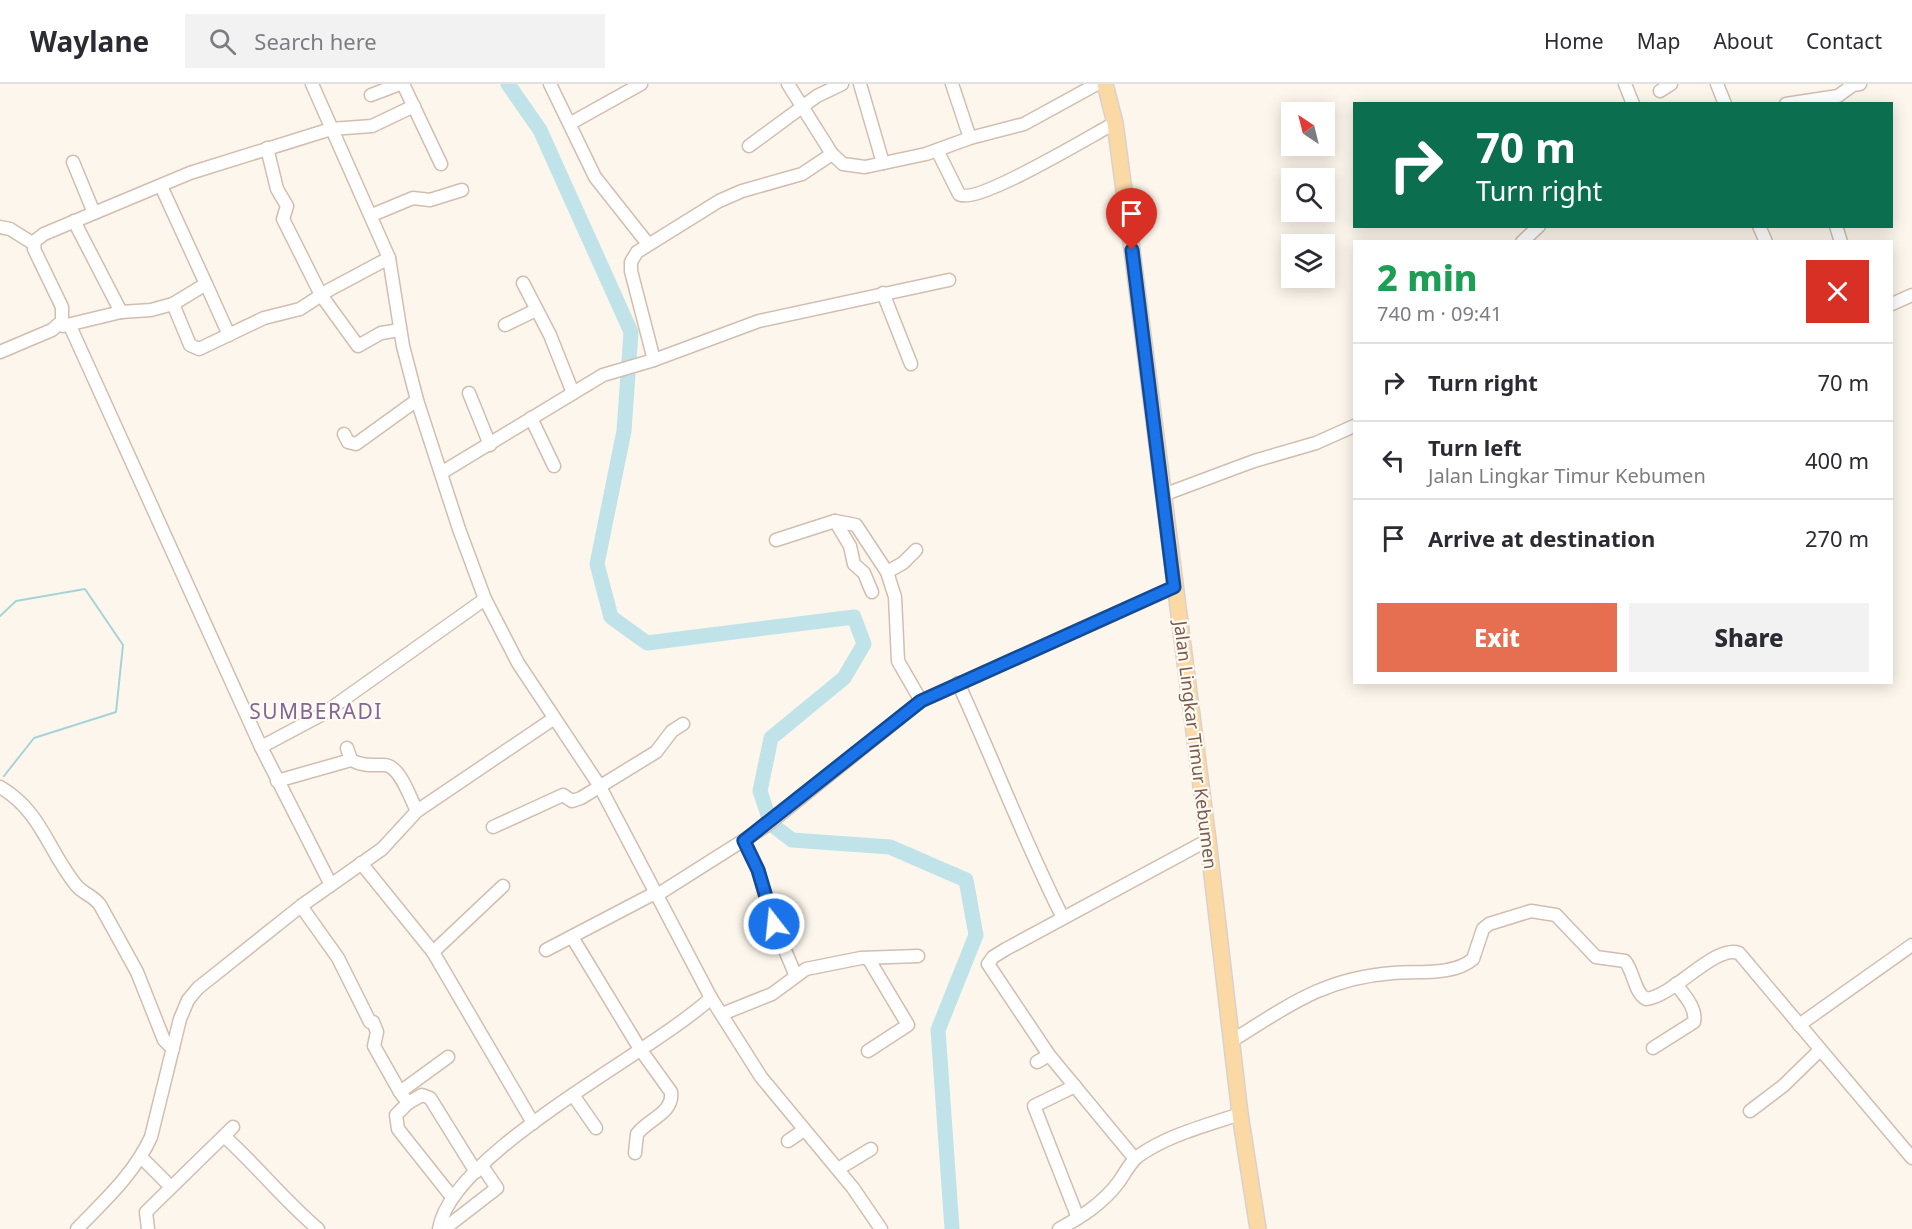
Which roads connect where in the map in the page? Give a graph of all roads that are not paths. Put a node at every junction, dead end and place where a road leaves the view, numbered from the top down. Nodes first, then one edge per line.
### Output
1 (312, 84) edge
2 (402, 84) edge
3 (550, 84) edge
4 (641, 84) edge
5 (788, 84) edge
6 (842, 84) edge
7 (860, 84) edge
8 (952, 84) edge
9 (1097, 84) edge
10 (1105, 84) edge
11 (1625, 84) edge
12 (1717, 84) edge
13 (1855, 84) edge
14 (371, 95) dead end
15 (1817, 101) edge
16 (1632, 102) edge
17 (1724, 102) edge
18 (414, 106) junction
19 (802, 109) junction
20 (571, 123) junction
21 (1115, 123) junction
22 (331, 129) junction
23 (970, 138) junction
24 (749, 146) dead end
25 (267, 148) junction
26 (937, 150) junction
27 (832, 154) junction
28 (73, 162) dead end
29 (883, 163) junction
30 (441, 164) dead end
31 (161, 186) junction
32 (462, 190) dead end
33 (94, 213) junction
34 (372, 215) junction
35 (74, 221) junction
36 (0, 227) edge
37 (1537, 228) edge
38 (1524, 240) edge
39 (34, 244) junction
40 (648, 244) junction
41 (389, 258) junction
42 (949, 280) dead end
43 (523, 283) dead end
44 (206, 284) junction
45 (883, 293) junction
46 (321, 295) junction
47 (1912, 295) edge
48 (173, 304) junction
49 (1893, 304) edge
50 (536, 310) junction
51 (121, 312) junction
52 (65, 325) junction
53 (505, 325) dead end
54 (400, 330) junction
55 (229, 335) junction
56 (1, 349) edge
57 (651, 361) junction
58 (911, 364) dead end
59 (470, 393) dead end
60 (573, 393) junction
61 (417, 400) junction
62 (531, 418) junction
63 (1353, 426) edge
64 (344, 434) dead end
65 (490, 445) junction
66 (554, 466) dead end
67 (441, 473) junction
68 (1163, 495) junction
69 (835, 521) junction
70 (776, 540) dead end
71 (916, 550) dead end
72 (887, 572) junction
73 (1174, 587) junction
74 (872, 592) dead end
75 (485, 599) junction
76 (958, 683) junction
77 (921, 701) junction
78 (554, 718) junction
79 (683, 724) dead end
80 (261, 747) junction
81 (277, 781) junction
82 (599, 785) junction
83 (0, 786) edge
84 (417, 811) junction
85 (493, 827) dead end
86 (1208, 840) junction
87 (744, 841) junction
88 (361, 862) junction
89 (331, 885) junction
90 (503, 886) dead end
91 (656, 894) junction
92 (302, 906) junction
93 (1063, 918) junction
94 (572, 937) junction
95 (1912, 945) edge
96 (546, 950) dead end
97 (433, 952) junction
98 (918, 956) dead end
99 (868, 958) junction
100 (795, 974) junction
101 (1676, 984) junction
102 (711, 998) junction
103 (722, 1014) junction
104 (1799, 1025) junction
105 (1233, 1040) junction
106 (1653, 1048) dead end
107 (172, 1049) junction
108 (640, 1049) junction
109 (1820, 1050) junction
110 (868, 1052) dead end
111 (1049, 1055) junction
112 (448, 1057) dead end
113 (1037, 1062) dead end
114 (1075, 1086) junction
115 (400, 1092) junction
116 (573, 1095) junction
117 (408, 1104) junction
118 (1750, 1111) dead end
119 (1240, 1114) junction
120 (533, 1124) junction
121 (596, 1128) dead end
122 (804, 1130) junction
123 (788, 1142) dead end
124 (871, 1149) dead end
125 (635, 1153) dead end
126 (141, 1157) junction
127 (1912, 1158) edge
128 (1135, 1159) junction
129 (479, 1169) junction
130 (838, 1169) junction
131 (171, 1187) junction
132 (452, 1197) junction
133 (1078, 1218) junction
134 (77, 1229) edge
135 (148, 1229) edge
136 (318, 1229) edge
137 (439, 1229) edge
138 (444, 1229) edge
139 (881, 1229) edge
140 (1059, 1229) edge
141 (1257, 1229) edge

1 - 22 street
2 - 14 street
2 - 18 street
3 - 20 street
4 - 20 street
5 - 19 street
6 - 19 street
7 - 29 street
8 - 23 street
9 - 23 street
10 - 21 main road, Jalan Lingkar Timur Kebumen
11 - 16 street
12 - 17 street
13 - 15 street
18 - 22 street
18 - 30 street
19 - 24 street
19 - 27 street
20 - 40 street
21 - 26 street
21 - 68 main road, Jalan Lingkar Timur Kebumen
22 - 25 street
22 - 34 street
23 - 26 street
25 - 31 street
25 - 46 street
26 - 29 street
27 - 29 street
27 - 40 street
28 - 33 street
31 - 33 street
31 - 44 street
32 - 34 street
33 - 35 street
34 - 41 street
35 - 39 street
35 - 51 street
36 - 39 street
37 - 38 street
39 - 52 street
40 - 57 street
41 - 46 street
41 - 54 street
42 - 45 street
43 - 50 street
44 - 48 street
44 - 55 street
45 - 57 street
45 - 58 street
46 - 54 street
46 - 55 street
47 - 49 street
48 - 51 street
48 - 55 street
50 - 53 street
50 - 60 street
51 - 52 street
52 - 56 street
52 - 80 street
54 - 61 street
57 - 60 street
59 - 65 street
60 - 62 street
61 - 64 street
61 - 67 street
62 - 65 street
62 - 66 street
63 - 68 street
65 - 67 street
67 - 75 street
68 - 73 main road, Jalan Lingkar Timur Kebumen
69 - 70 street
69 - 72 street
69 - 74 street
71 - 72 street
72 - 77 street
73 - 76 street
73 - 86 main road, Jalan Lingkar Timur Kebumen
75 - 78 street
75 - 80 street
76 - 77 street
76 - 93 street
77 - 87 street
78 - 82 street
78 - 84 street
79 - 82 street
80 - 81 street
81 - 84 street
81 - 89 street
82 - 85 street
82 - 91 street
83 - 107 street
84 - 88 street
86 - 93 street
86 - 105 main road, Jalan Lingkar Timur Kebumen
87 - 91 street
87 - 100 street
88 - 89 street
88 - 97 street
89 - 92 street
90 - 97 street
91 - 94 street
91 - 102 street
92 - 107 street
92 - 115 street
93 - 111 street
94 - 96 street
94 - 108 street
95 - 104 street
97 - 120 street
98 - 99 street
99 - 100 street
99 - 110 street
100 - 103 street
101 - 104 street
101 - 105 street
101 - 106 street
102 - 103 street
102 - 108 street
103 - 122 street
104 - 109 street
105 - 119 main road, Jalan Lingkar Timur Kebumen
107 - 126 street
108 - 116 street
108 - 125 street
109 - 118 street
109 - 127 street
111 - 113 street
111 - 114 street
112 - 115 street
114 - 128 street
114 - 133 street
115 - 117 street
116 - 120 street
116 - 121 street
117 - 129 street
117 - 132 street
119 - 128 street
119 - 141 main road, Jalan Lingkar Timur Kebumen
120 - 129 street
122 - 123 street
122 - 130 street
124 - 130 street
126 - 131 street
126 - 134 street
128 - 133 street
129 - 132 street
129 - 138 street
130 - 139 street
131 - 135 street
131 - 136 street
132 - 137 street
133 - 140 street

